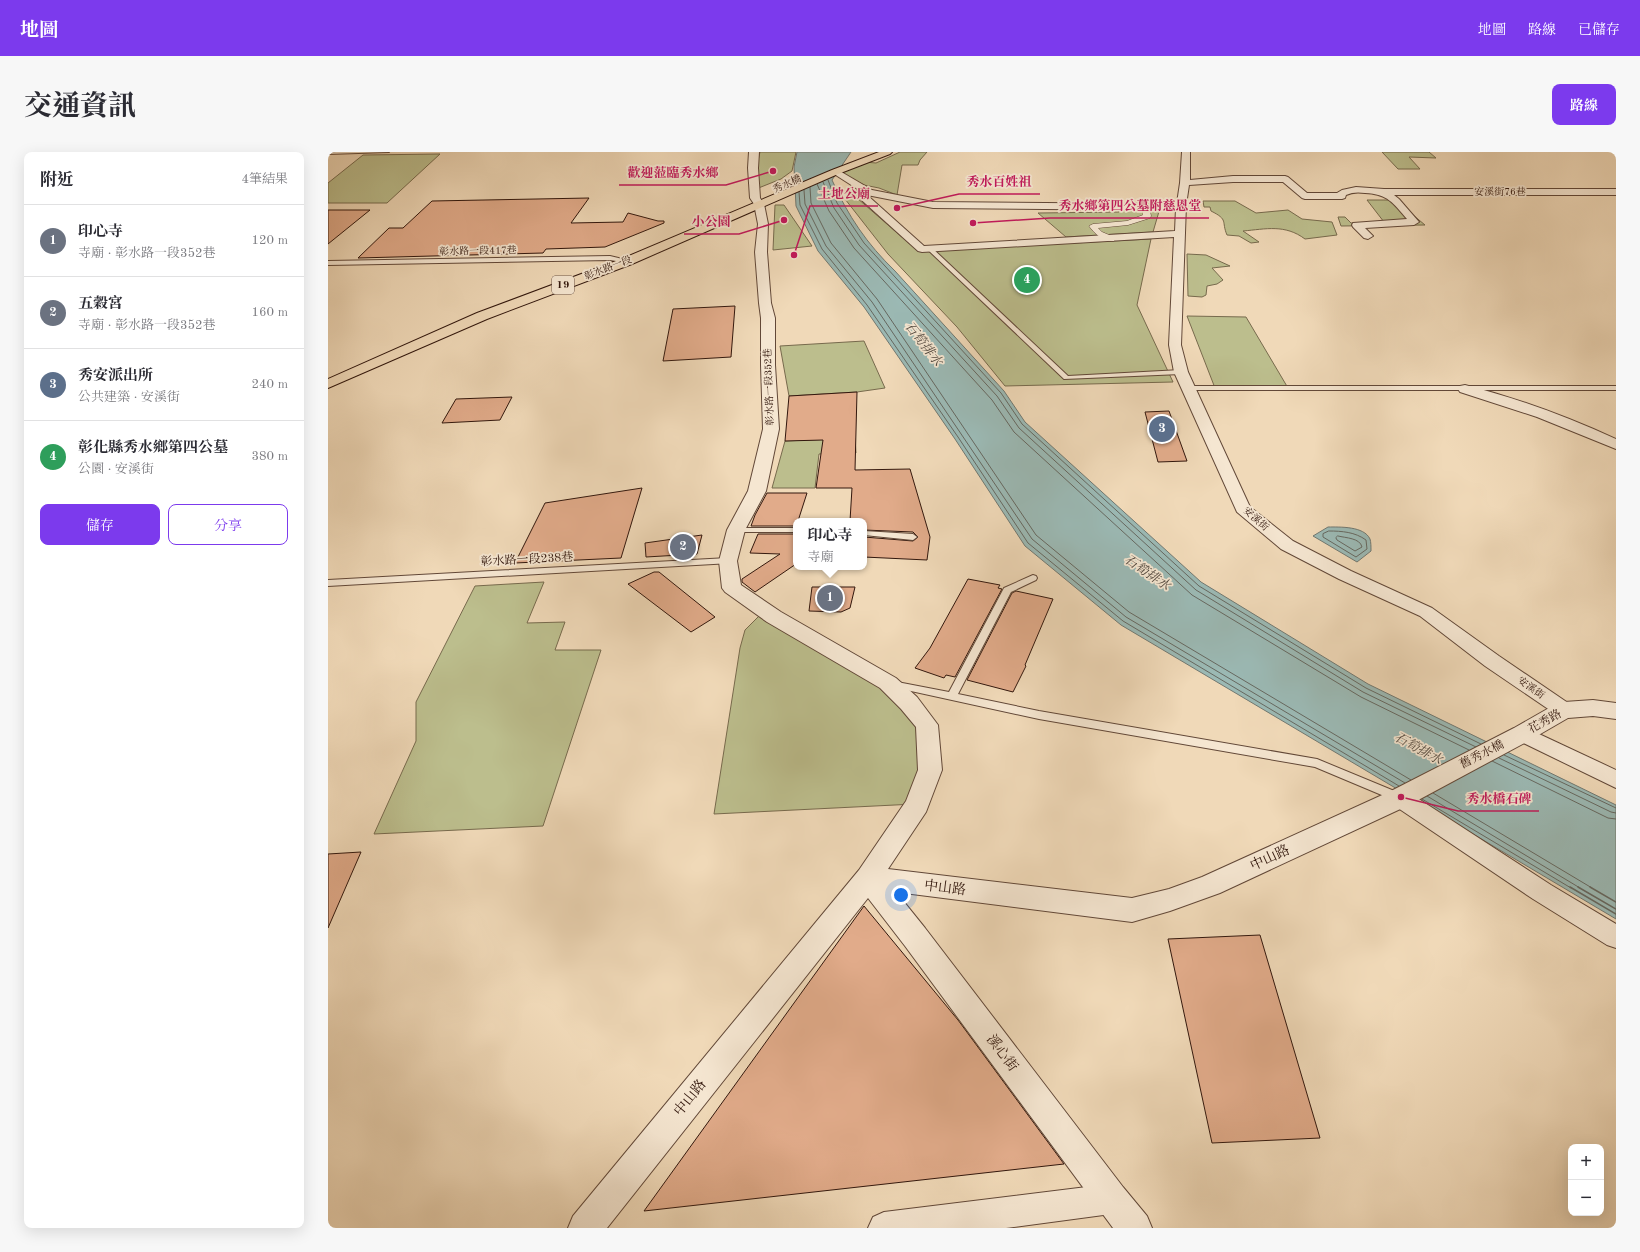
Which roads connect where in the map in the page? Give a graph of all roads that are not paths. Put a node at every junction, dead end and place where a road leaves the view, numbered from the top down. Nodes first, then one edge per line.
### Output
1 (387, 152) edge
2 (754, 152) edge
3 (864, 152) edge
4 (1186, 152) edge
5 (328, 153) edge
6 (886, 153) edge
7 (835, 172) junction
8 (1185, 183) junction
9 (799, 187) joint
10 (869, 192) junction
11 (1384, 192) junction
12 (1616, 192) edge
13 (757, 201) junction
14 (1181, 205) junction
15 (1146, 207) junction
16 (1180, 234) junction
17 (1368, 236) dead end
18 (1111, 239) junction
19 (929, 248) junction
20 (610, 258) junction
21 (628, 261) junction
22 (328, 263) edge
23 (335, 368) dead end
24 (1181, 372) junction
25 (328, 384) edge
26 (1188, 388) junction
27 (1616, 388) edge
28 (1465, 389) junction
29 (1616, 445) edge
30 (736, 530) junction
31 (793, 530) edge
32 (867, 533) edge
33 (913, 537) dead end
34 (728, 562) junction
35 (1034, 578) dead end
36 (328, 583) edge
37 (888, 683) junction
38 (952, 696) junction
39 (1564, 710) junction
40 (1616, 711) edge
41 (1522, 734) junction
42 (1616, 780) edge
43 (1400, 798) junction
44 (868, 878) junction
45 (1616, 938) edge
46 (1111, 1199) junction
47 (585, 1228) edge
48 (884, 1228) edge
49 (1135, 1228) edge

1 - 5 lane
2 - 13 street, 彰水路一段352巷
3 - 13 main road, 秀水橋 / 19
4 - 8 street, 安溪街
6 - 7 main road, 秀水橋 / 19
7 - 9 main road, 秀水橋 / 19
7 - 10 street
8 - 11 street, 安溪街76巷
8 - 14 street, 安溪街
9 - 13 main road, 彰水路一段 / 19
10 - 15 street
10 - 19 street
11 - 12 street, 安溪街76巷
11 - 17 street
13 - 20 main road, 彰水路一段 / 19
13 - 21 main road, 彰水路一段 / 19
13 - 30 street, 彰水路一段352巷
14 - 15 street
14 - 16 street, 安溪街
15 - 18 street
16 - 18 street
16 - 24 street, 安溪街
18 - 19 street
19 - 24 lane
20 - 21 lane, 彰水路一段417巷
20 - 22 lane, 彰水路一段417巷
20 - 23 main road, 彰水路一段 / 19
21 - 25 main road, 彰水路一段 / 19
24 - 26 street, 安溪街
26 - 28 lane
26 - 39 street, 安溪街
27 - 28 lane
28 - 29 street
30 - 31 lane
30 - 34 street, 彰水路一段352巷
32 - 33 lane
34 - 36 lane, 彰水路一段238巷
34 - 37 street
35 - 38 lane
37 - 38 lane
37 - 44 street
38 - 43 lane
39 - 40 street, 花秀路
39 - 41 street, 花秀路
41 - 42 street
41 - 43 street, 舊秀水橋
43 - 44 street, 中山路
43 - 45 street
44 - 46 street, 溪心街
44 - 47 street, 中山路
46 - 48 street
46 - 49 street, 溪心街

